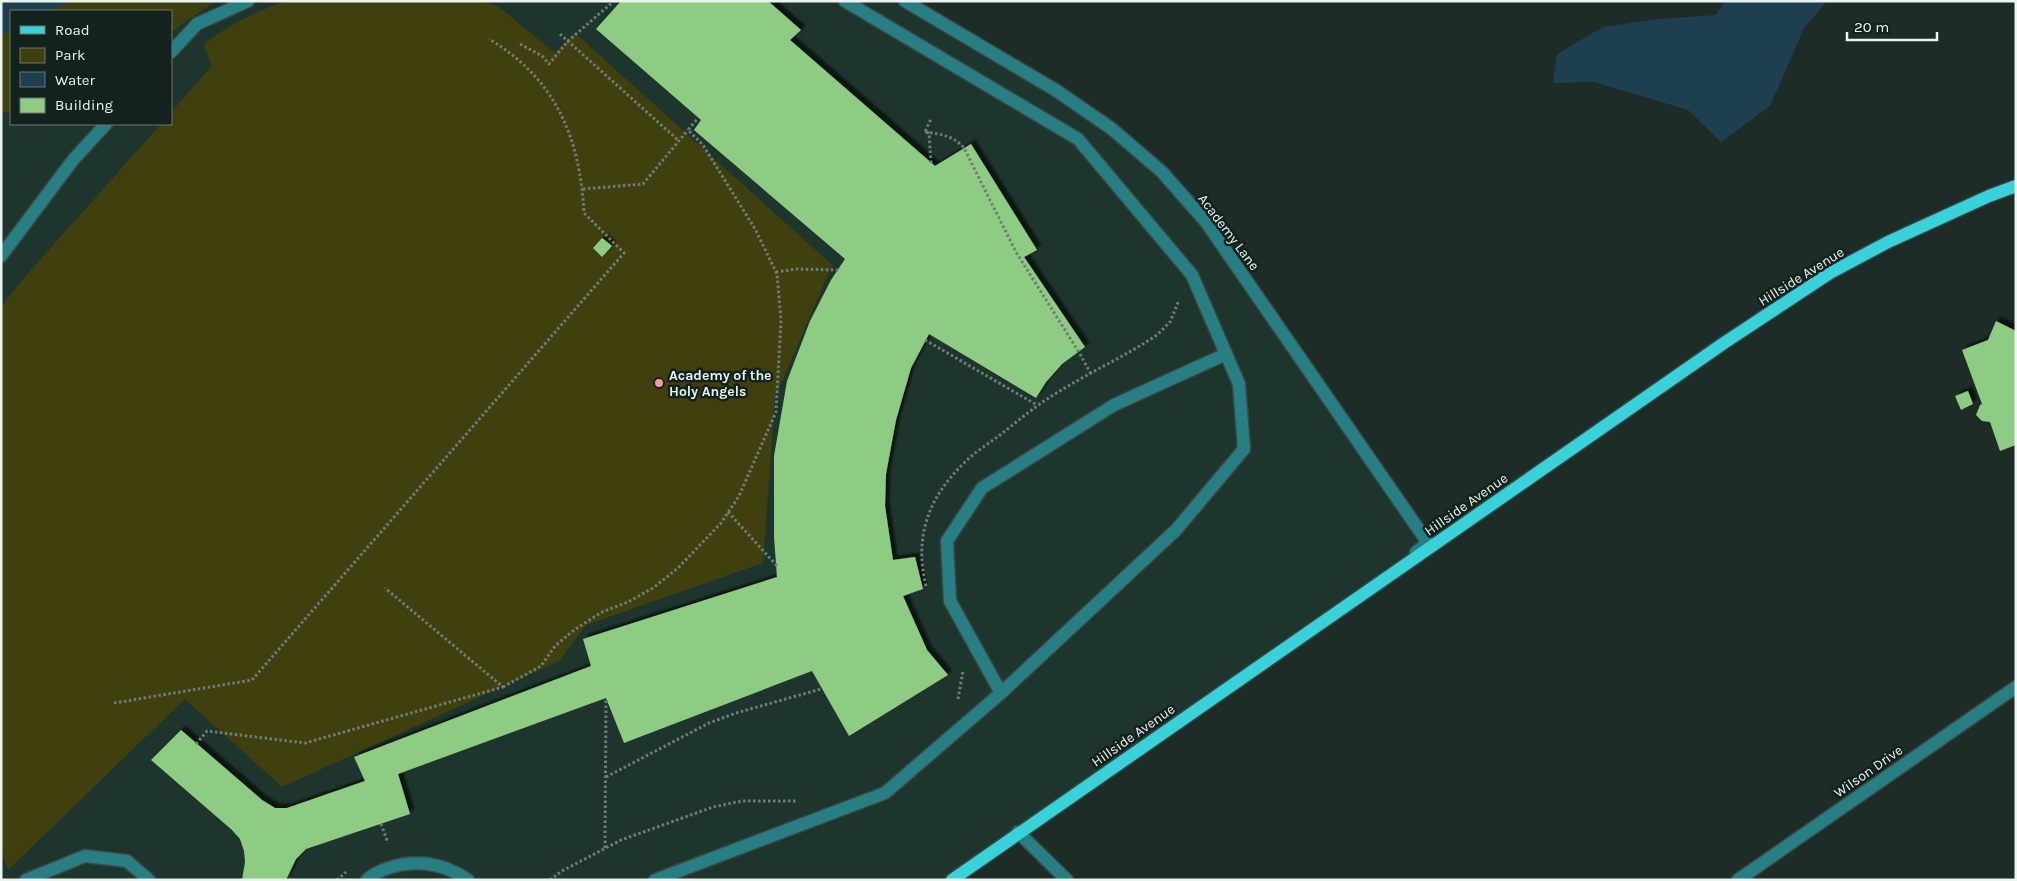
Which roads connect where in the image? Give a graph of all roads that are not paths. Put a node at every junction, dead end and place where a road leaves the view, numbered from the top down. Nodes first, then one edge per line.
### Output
1 (248, 1) edge
2 (845, 1) edge
3 (904, 1) edge
4 (172, 51) edge
5 (105, 125) edge
6 (2016, 186) edge
7 (1, 256) edge
8 (1226, 354) junction
9 (1379, 582) junction
10 (2016, 687) edge
11 (1001, 693) junction
12 (1018, 832) junction
13 (26, 880) edge
14 (149, 880) edge
15 (367, 880) edge
16 (468, 880) edge
17 (656, 880) edge
18 (952, 880) edge
19 (1067, 880) edge
20 (1738, 880) edge

1 - 4 street
2 - 8 street
3 - 9 street, Academy Lane
5 - 7 street
6 - 9 main road, Hillside Avenue
8 - 11 street
8 - 11 street
9 - 12 main road, Hillside Avenue
10 - 20 street, Wilson Drive
11 - 17 street
12 - 18 main road, Hillside Avenue
12 - 19 street
13 - 14 street
15 - 16 street

